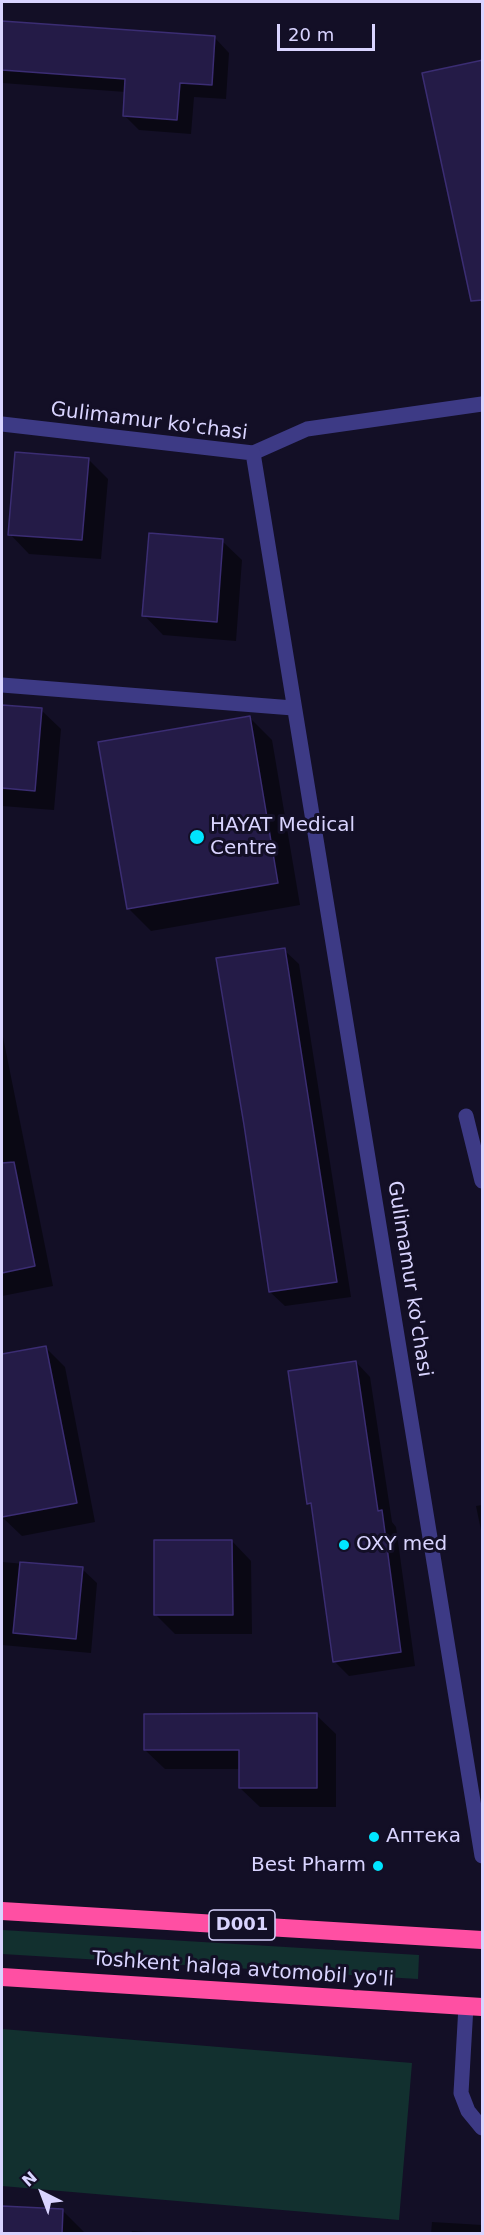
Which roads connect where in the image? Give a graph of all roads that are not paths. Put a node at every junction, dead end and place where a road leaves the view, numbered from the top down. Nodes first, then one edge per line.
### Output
1 (483, 404) edge
2 (2, 424) edge
3 (253, 453) junction
4 (2, 685) edge
5 (293, 708) junction
6 (466, 1116) dead end
7 (483, 1181) edge
8 (483, 1856) edge
9 (2, 1911) edge
10 (483, 1940) edge
11 (2, 1977) edge
12 (475, 2006) edge
13 (483, 2128) edge

1 - 3 street
2 - 3 street, Gulimamur ko'chasi
3 - 5 street, Gulimamur ko'chasi
4 - 5 street
5 - 8 street, Gulimamur ko'chasi
6 - 7 street
9 - 10 highway, D001
11 - 12 highway, Toshkent halqa avtomobil yo'li
12 - 13 street

